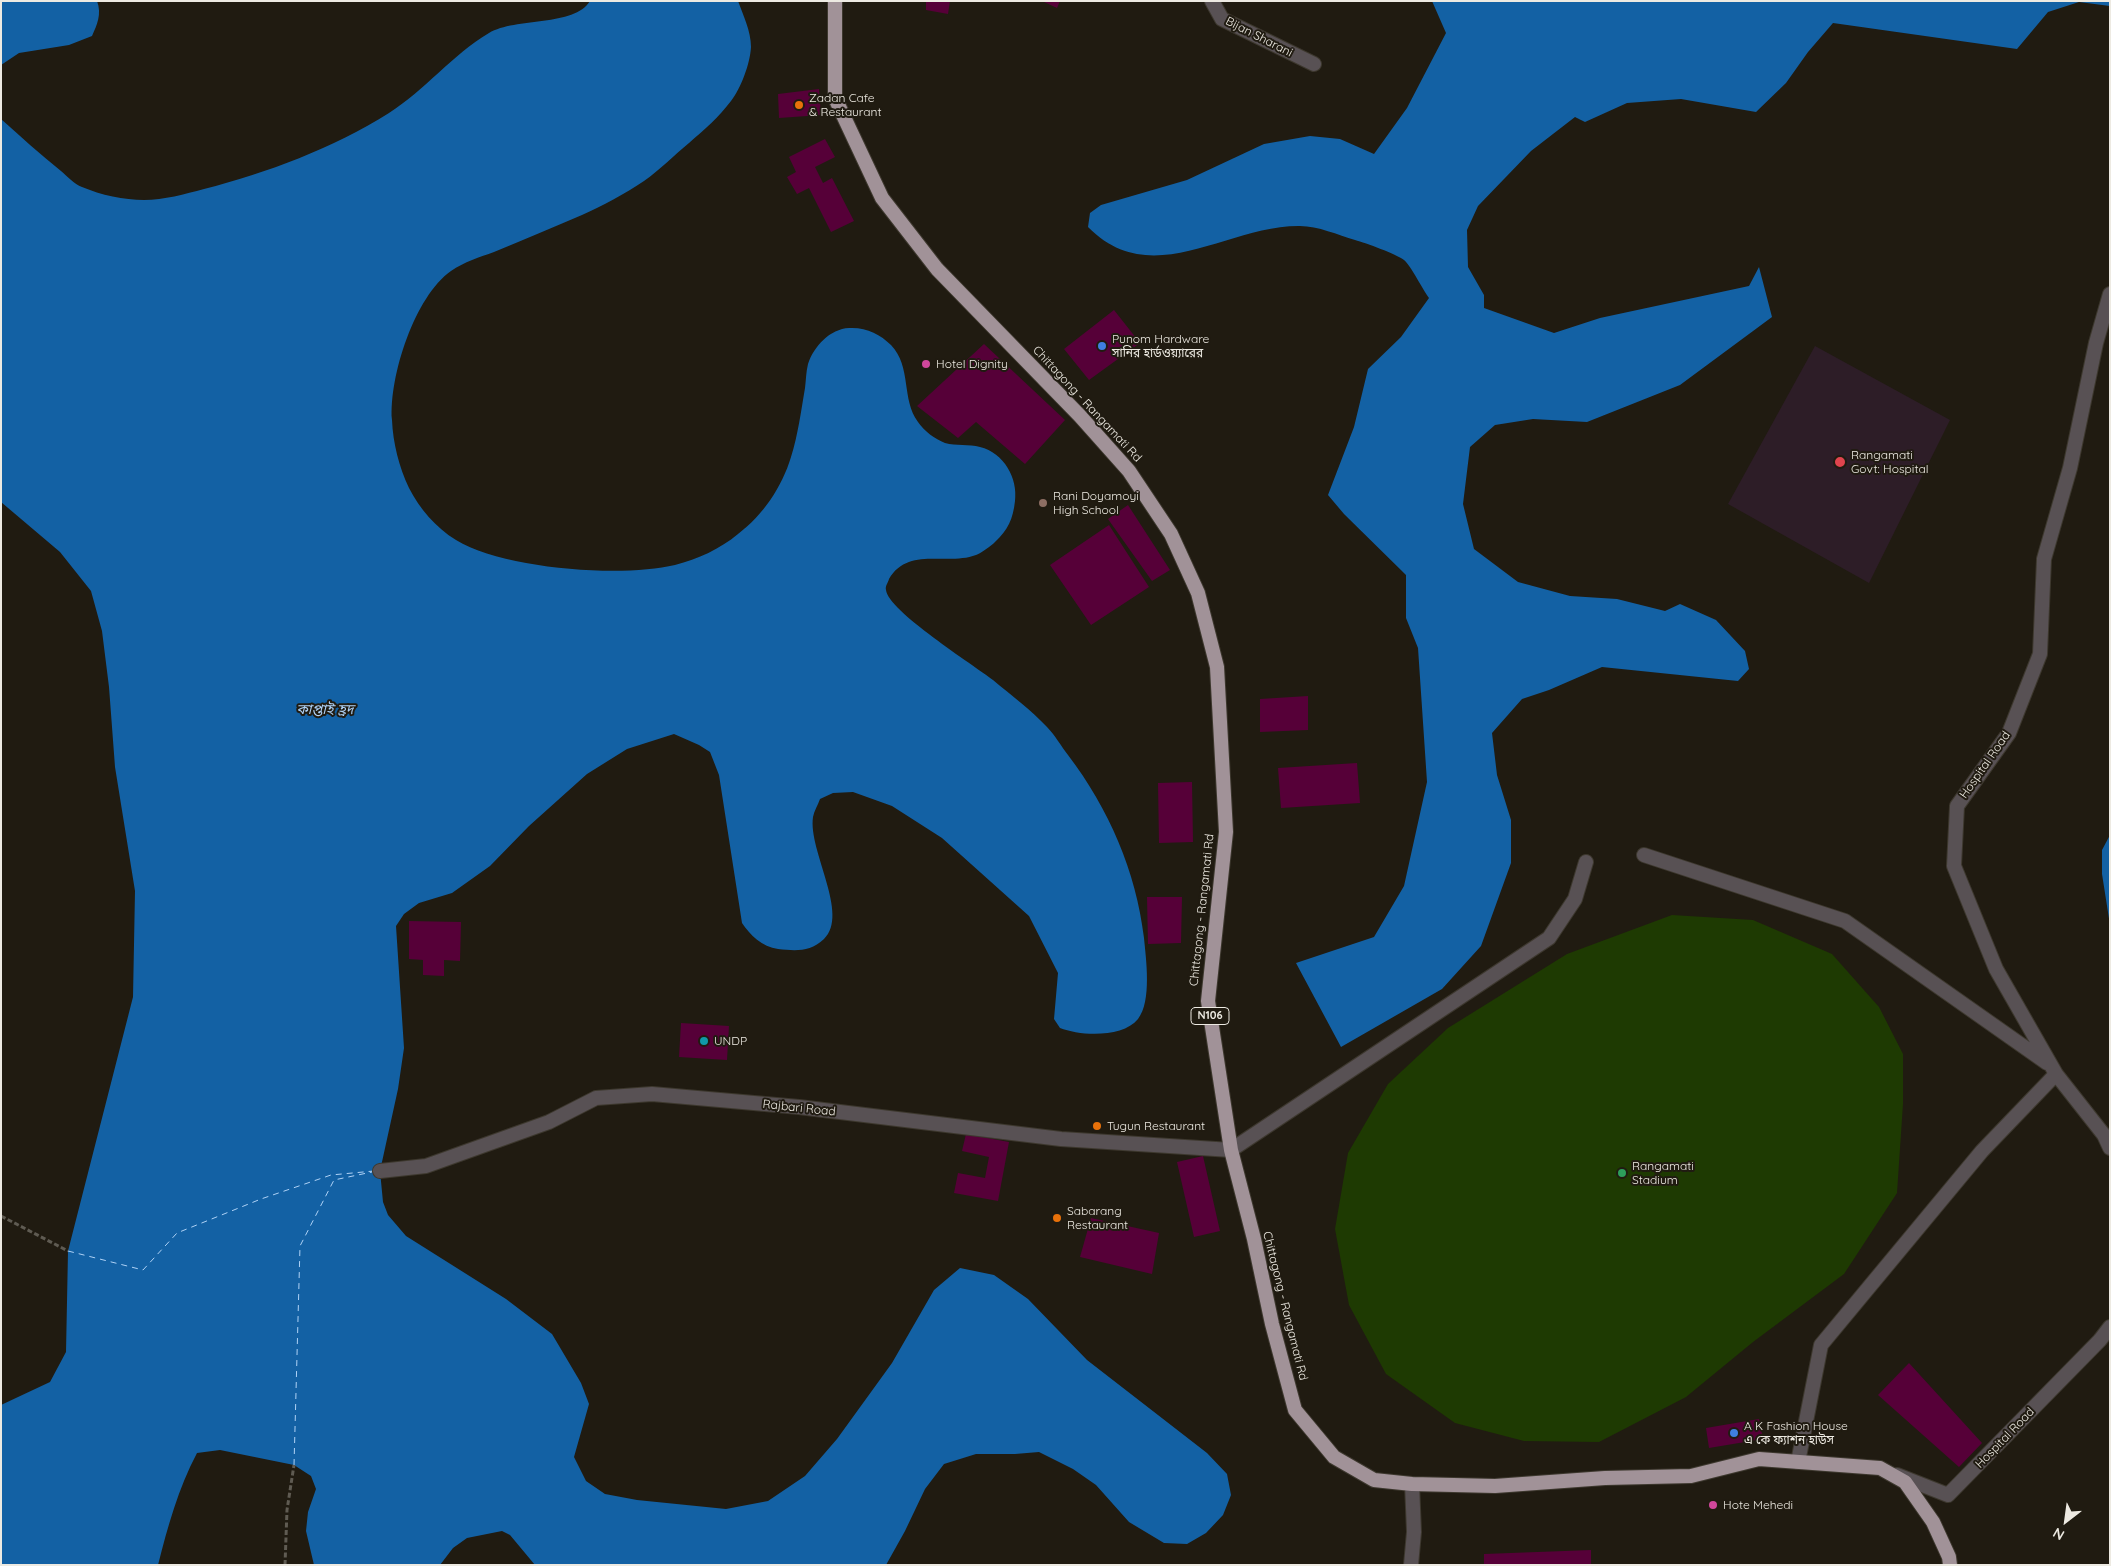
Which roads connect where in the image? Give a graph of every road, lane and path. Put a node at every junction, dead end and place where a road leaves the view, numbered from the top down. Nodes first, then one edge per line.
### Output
1 (835, 1) edge
2 (1212, 1) edge
3 (1314, 64) dead end
4 (2110, 294) edge
5 (1644, 855) dead end
6 (1586, 862) dead end
7 (2054, 1070) junction
8 (2110, 1148) edge
9 (1231, 1150) junction
10 (380, 1170) dead end
11 (1, 1216) edge
12 (68, 1251) dead end
13 (2110, 1327) edge
14 (1798, 1462) junction
15 (294, 1465) dead end
16 (1880, 1468) junction
17 (1412, 1484) junction
18 (285, 1565) edge
19 (1411, 1565) edge
20 (1950, 1565) edge

1 - 9 highway, Chittagong - Rangamati Rd / N106
2 - 3 street, Bijan Sharani
4 - 7 street, Hospital Road
5 - 7 street
6 - 9 street
7 - 8 street, Hospital Road
7 - 14 street
9 - 10 street, Rajbari Road
9 - 17 highway, Chittagong - Rangamati Rd / N106
11 - 12 path
13 - 16 street, Hospital Road
14 - 16 highway, Chittagong - Rangamati Rd / N106
14 - 17 highway, Chittagong - Rangamati Rd / N106
15 - 18 path
16 - 20 highway, Chittagong - Rangamati Rd / N106
17 - 19 street

